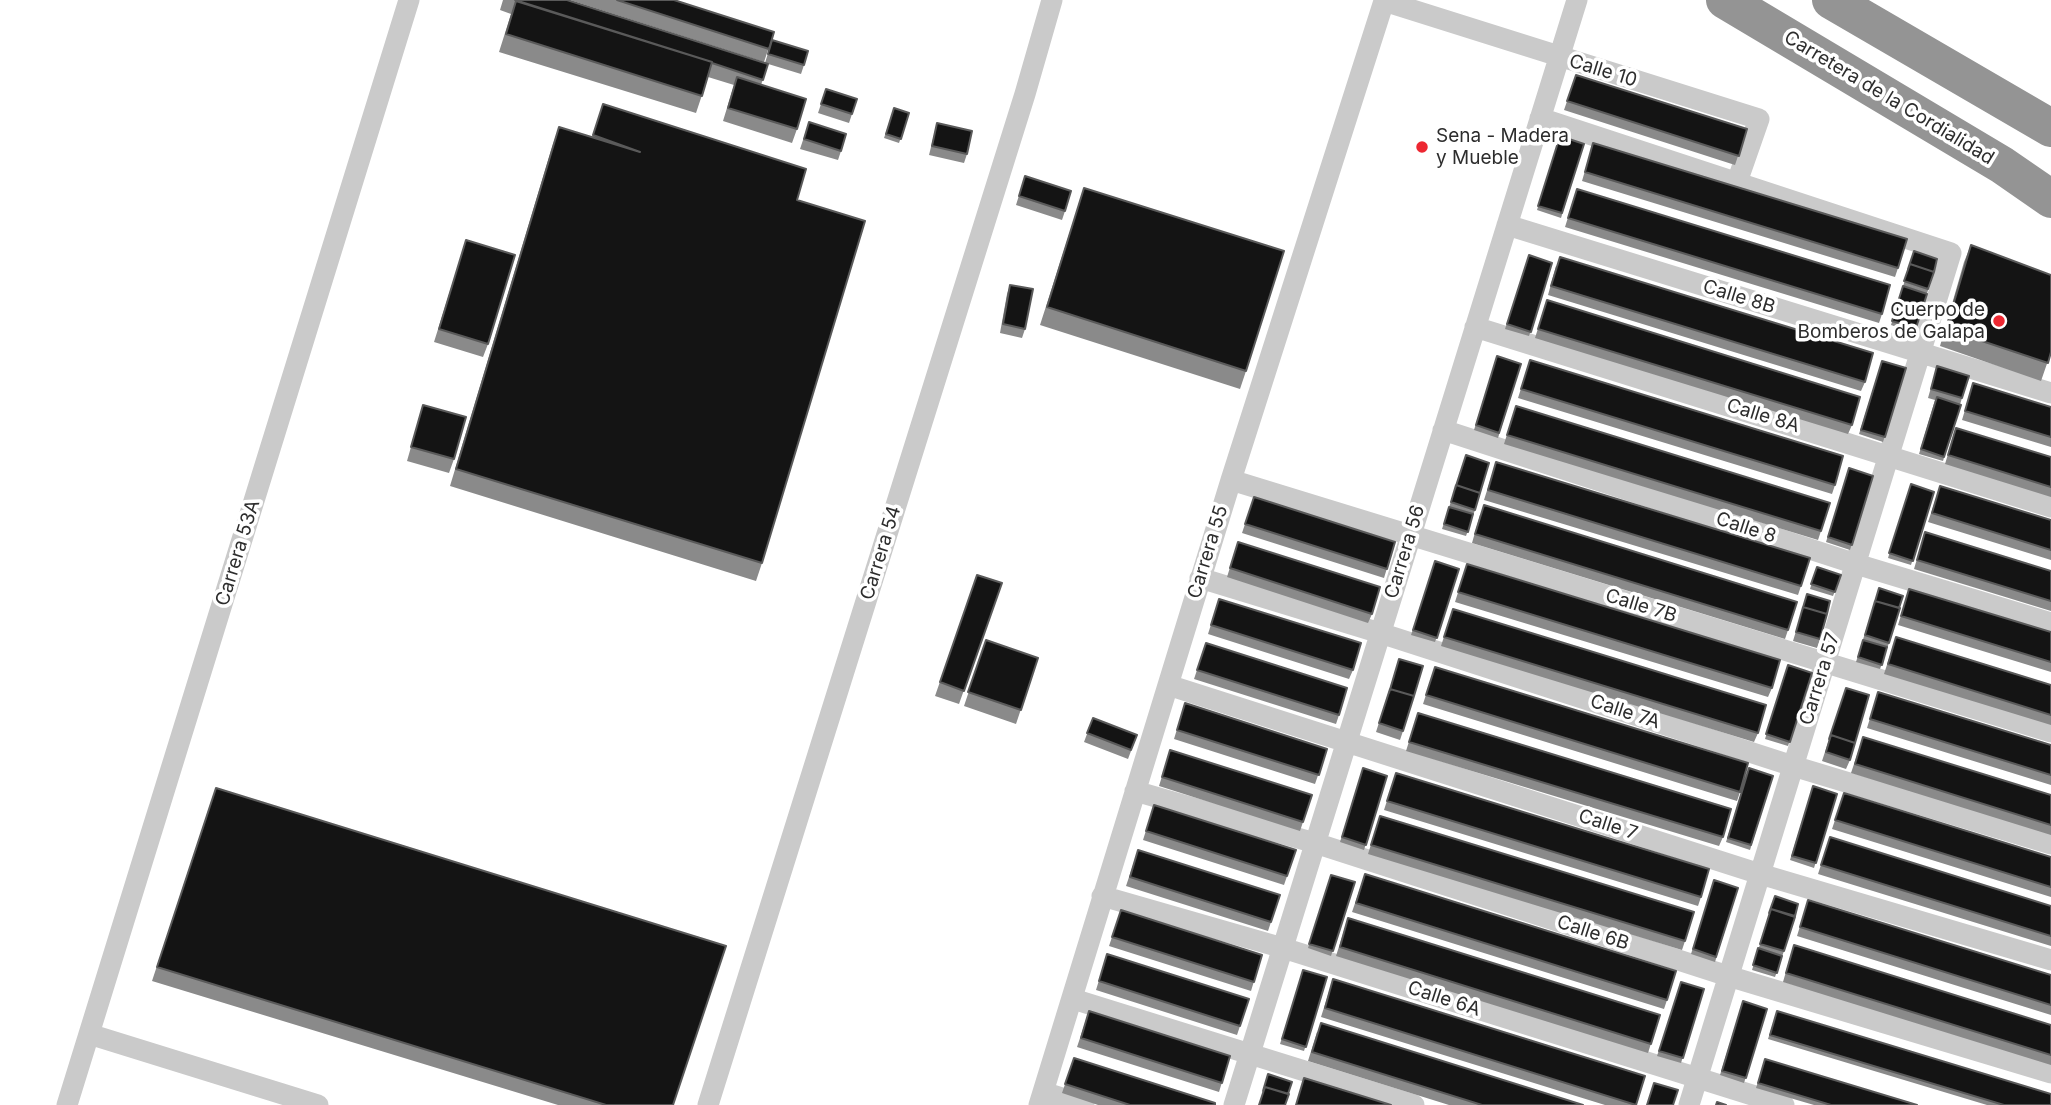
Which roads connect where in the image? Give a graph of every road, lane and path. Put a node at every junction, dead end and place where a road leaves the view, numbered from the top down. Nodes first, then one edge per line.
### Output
1 (409, 0) edge
2 (1052, 0) edge
3 (1577, 0) edge
4 (1725, 0) edge
5 (1831, 0) edge
6 (1384, 1) edge
7 (1559, 58) junction
8 (1540, 118) junction
9 (2051, 128) edge
10 (1737, 182) junction
11 (2051, 199) edge
12 (1507, 225) junction
13 (1475, 327) junction
14 (1921, 353) junction
15 (2051, 393) edge
16 (1443, 430) junction
17 (1889, 455) junction
18 (1231, 480) junction
19 (2051, 507) edge
20 (1410, 536) junction
21 (1856, 564) junction
22 (1200, 578) junction
23 (2051, 623) edge
24 (1380, 633) junction
25 (1825, 662) junction
26 (1168, 685) junction
27 (2051, 732) edge
28 (1347, 740) junction
29 (1793, 766) junction
30 (1135, 791) junction
31 (1315, 843) junction
32 (2051, 844) edge
33 (1760, 874) junction
34 (1102, 896) junction
35 (1283, 948) junction
36 (2051, 960) edge
37 (1728, 976) junction
38 (1073, 999) junction
39 (89, 1034) junction
40 (1249, 1055) junction
41 (2051, 1073) edge
42 (1697, 1079) junction
43 (1041, 1099) edge
44 (67, 1105) edge
45 (318, 1105) edge
46 (708, 1105) edge
47 (1084, 1105) edge
48 (1234, 1105) edge
49 (1414, 1105) edge
50 (1689, 1105) edge
51 (1784, 1105) edge

1 - 39 street, Carrera 53A
2 - 46 street, Carrera 54
3 - 7 street, Carrera 56
4 - 11 highway, Carretera de la Cordialidad
5 - 9 highway
6 - 7 street, Calle 10
6 - 18 street, Carrera 55
7 - 8 street, Carrera 56
7 - 10 street, Calle 10
8 - 10 street
8 - 12 street, Carrera 56
10 - 14 street, Carrera 57
12 - 13 street, Carrera 56
12 - 14 street, Calle 8B
13 - 16 street, Carrera 56
13 - 17 street, Calle 8A
14 - 15 street, Calle 8B
14 - 17 street, Carrera 57
16 - 20 street, Carrera 56
16 - 21 street, Calle 8
17 - 19 street, Calle 8A
17 - 21 street, Carrera 57
18 - 20 street, Calle 7B
18 - 22 street, Carrera 55
20 - 24 street, Carrera 56
20 - 25 street, Calle 7B
21 - 23 street, Calle 8
21 - 25 street, Carrera 57
22 - 24 street, Calle 7A
22 - 26 street, Carrera 55
24 - 28 street, Carrera 56
24 - 29 street, Calle 7A
25 - 27 street, Calle 7B
25 - 29 street, Carrera 57
26 - 28 street, Calle 7
26 - 30 street, Carrera 55
28 - 31 street, Carrera 56
28 - 33 street, Calle 7
29 - 32 street, Calle 7A
29 - 33 street, Carrera 57
30 - 31 street, Calle 6B
30 - 34 street, Carrera 55
31 - 35 street, Carrera 56
31 - 37 street, Calle 6B
33 - 36 street, Calle 7
33 - 37 street, Carrera 57
34 - 35 street, Calle 6A
34 - 38 street, Carrera 55
35 - 40 street, Carrera 56
35 - 42 street, Calle 6A
37 - 41 street, Calle 6B
37 - 42 street, Carrera 57
38 - 40 street
38 - 43 street, Carrera 55
39 - 44 street, Carrera 53A
39 - 45 street
40 - 48 street, Carrera 56
40 - 49 street
42 - 50 street, Carrera 57
42 - 51 street, Calle 6A
43 - 47 street

